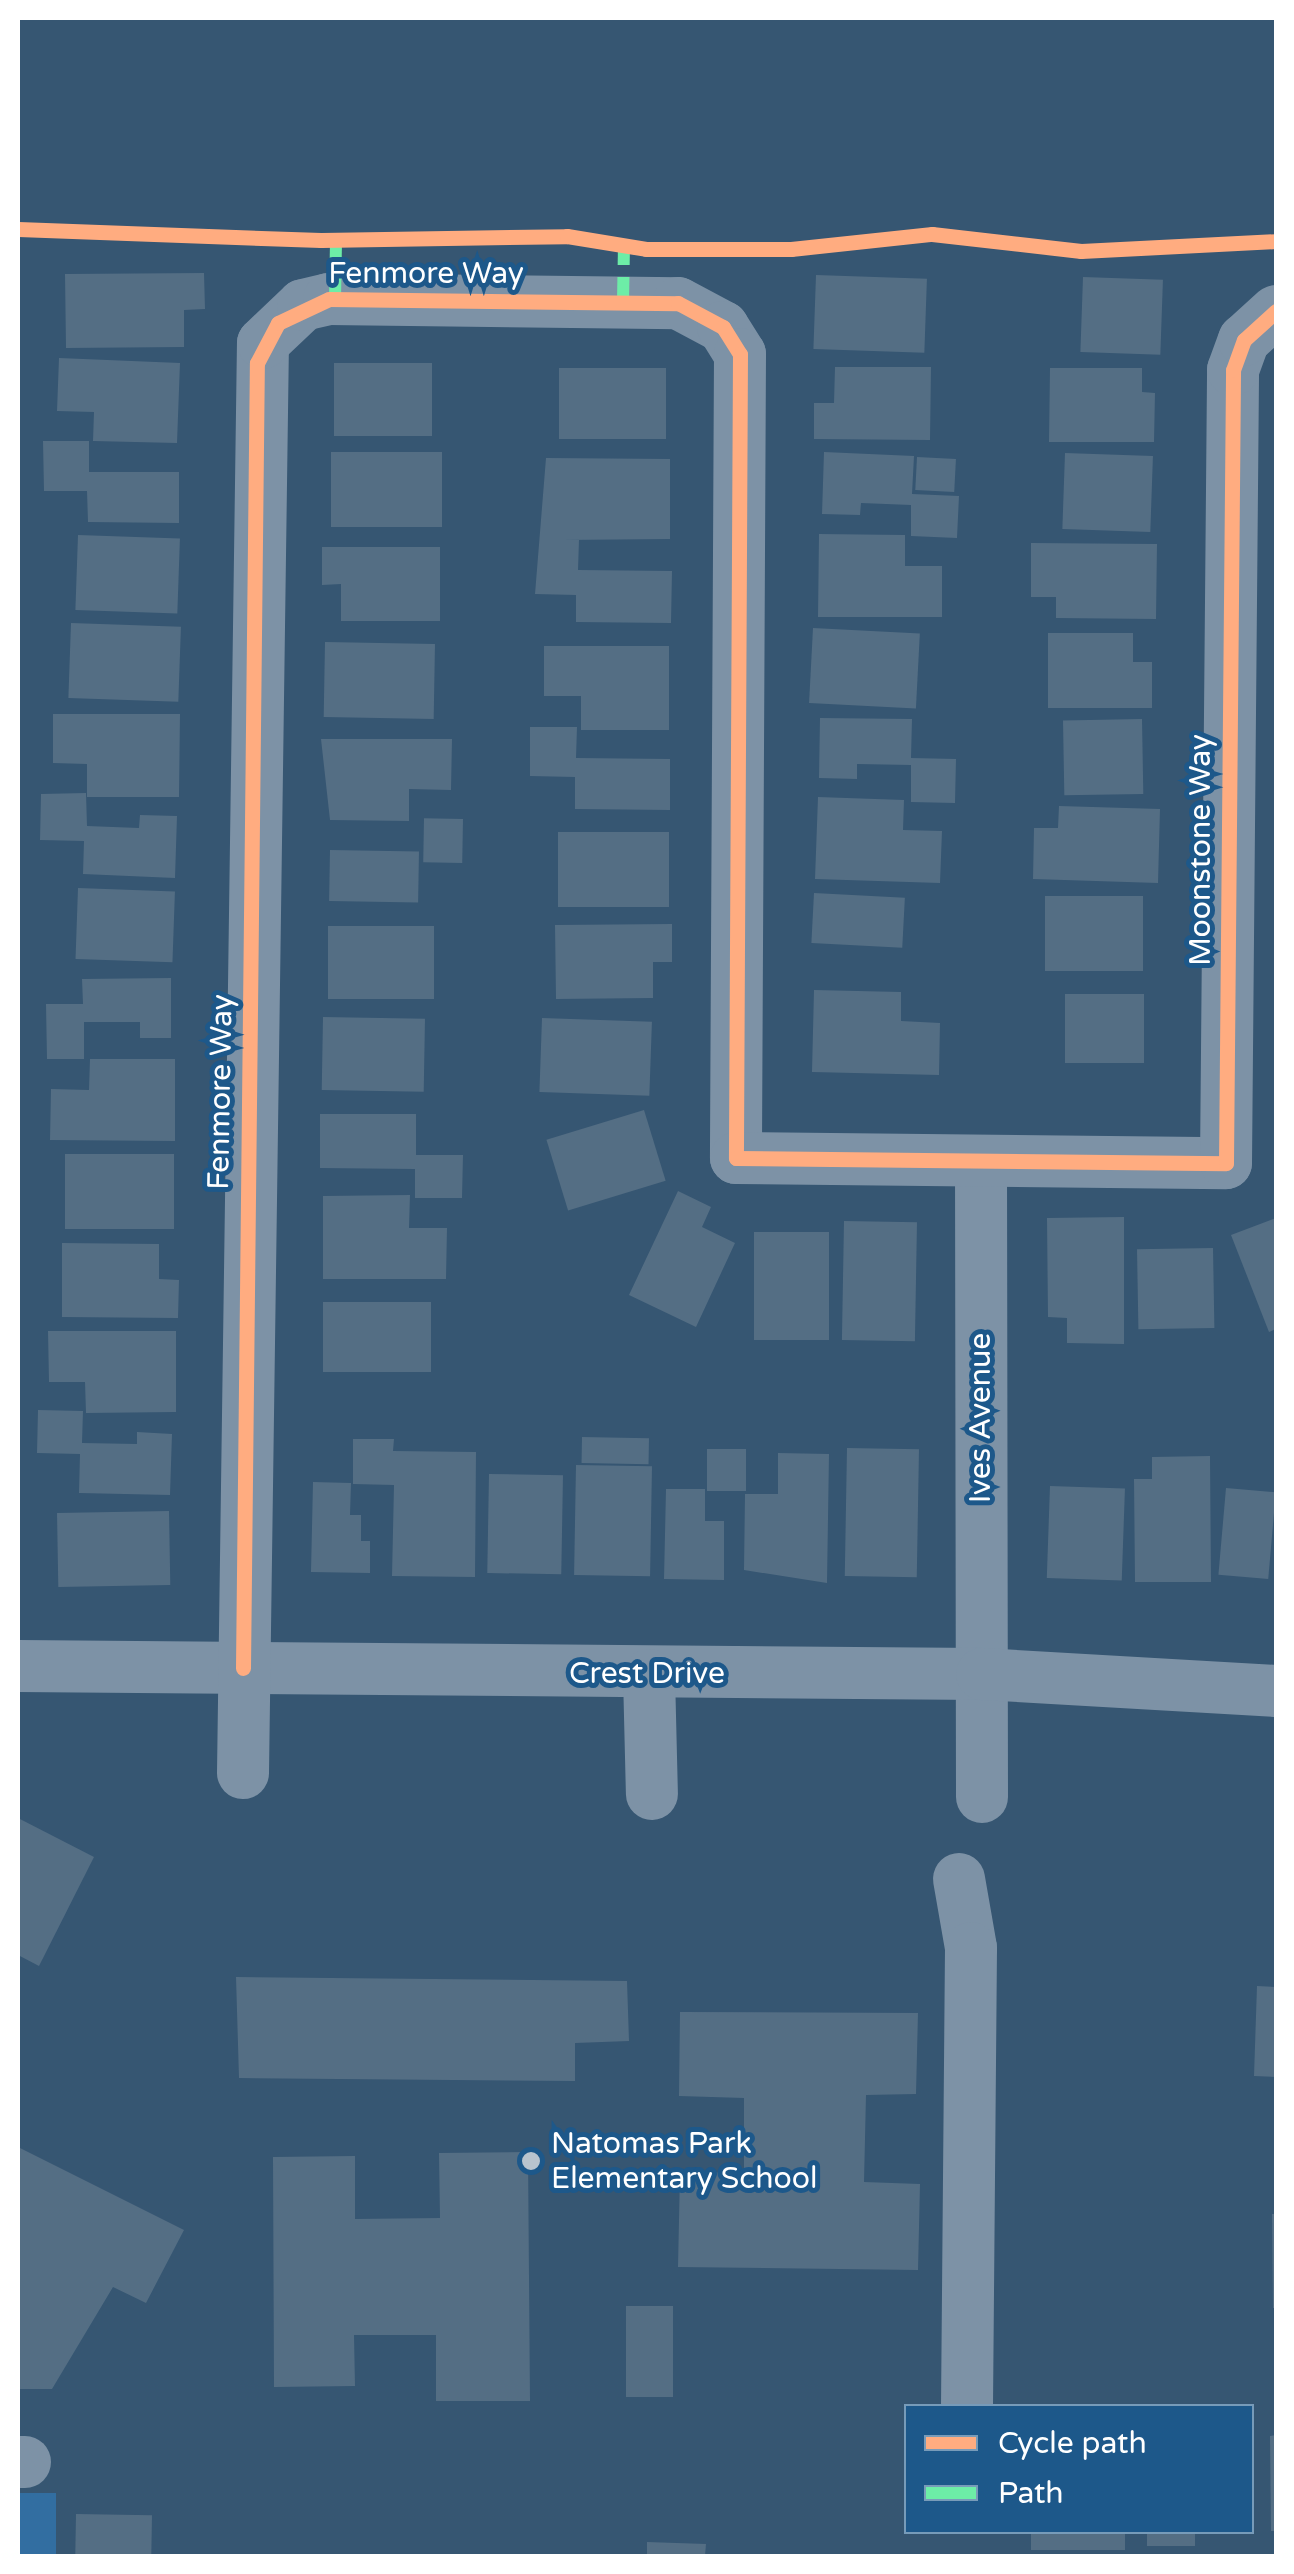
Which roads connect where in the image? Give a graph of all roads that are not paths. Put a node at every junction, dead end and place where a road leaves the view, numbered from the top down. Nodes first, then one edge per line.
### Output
1 (1276, 311) edge
2 (981, 1161) junction
3 (18, 1666) edge
4 (242, 1668) junction
5 (982, 1674) junction
6 (649, 1675) junction
7 (1276, 1692) edge
8 (243, 1773) dead end
9 (652, 1794) dead end
10 (982, 1797) dead end
11 (959, 1879) dead end
12 (967, 2404) edge

1 - 2 street, Moonstone Way
2 - 4 street, Fenmore Way
2 - 5 street, Ives Avenue
3 - 4 street, Crest Drive
4 - 6 street, Crest Drive
4 - 8 street
5 - 6 street, Crest Drive
5 - 7 street, Crest Drive
5 - 10 street, Ives Avenue
6 - 9 street
11 - 12 street

